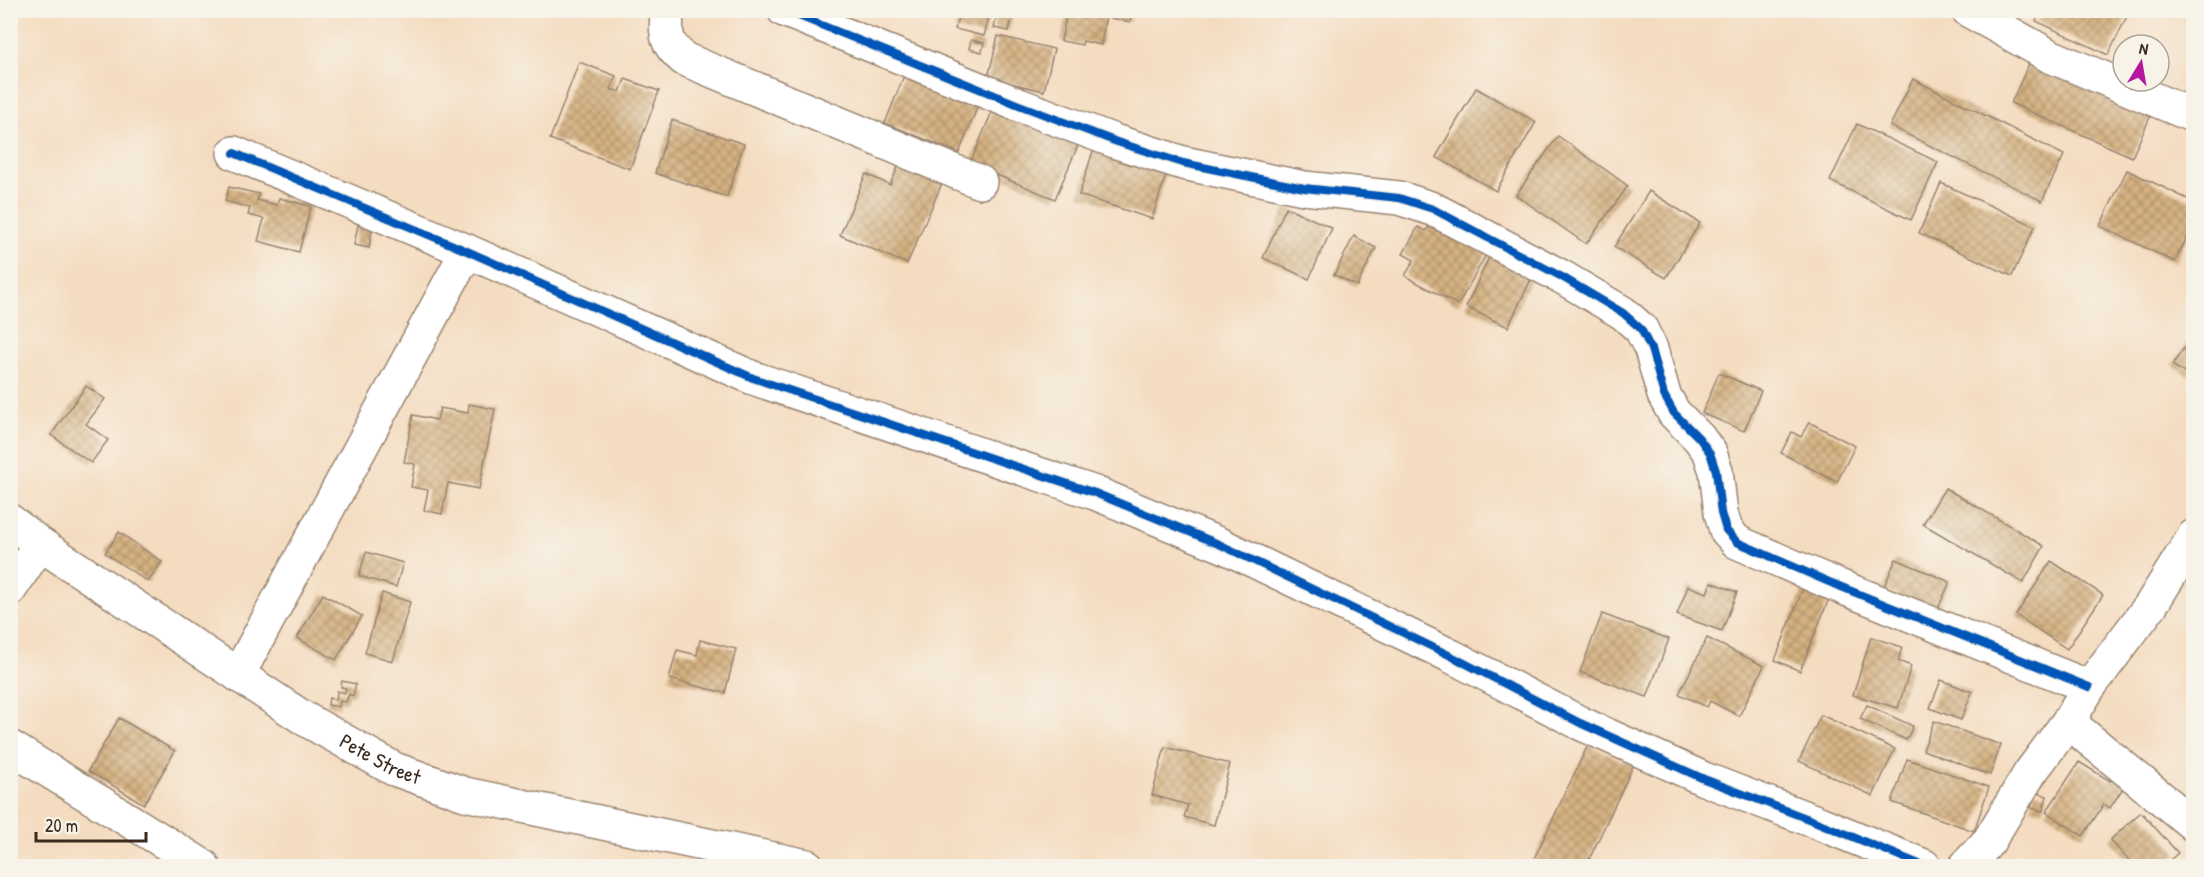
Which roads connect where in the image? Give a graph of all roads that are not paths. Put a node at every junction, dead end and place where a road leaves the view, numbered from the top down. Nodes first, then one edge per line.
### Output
1 (667, 10) edge
2 (784, 10) edge
3 (1968, 10) edge
4 (2193, 116) edge
5 (234, 153) dead end
6 (980, 182) dead end
7 (466, 251) junction
8 (10, 521) edge
9 (2193, 536) edge
10 (40, 544) junction
11 (10, 589) edge
12 (238, 675) junction
13 (2089, 687) junction
14 (2068, 722) junction
15 (10, 747) edge
16 (2193, 825) edge
17 (203, 867) edge
18 (807, 867) edge
19 (1924, 867) edge
20 (1966, 867) edge

1 - 6 street
2 - 13 street
3 - 4 street
5 - 7 street
7 - 12 street
7 - 19 street
8 - 10 street, Pete Street
9 - 13 street
10 - 11 street
10 - 12 street, Pete Street
12 - 18 street, Pete Street
13 - 14 street
14 - 16 street
14 - 20 street
15 - 17 street

